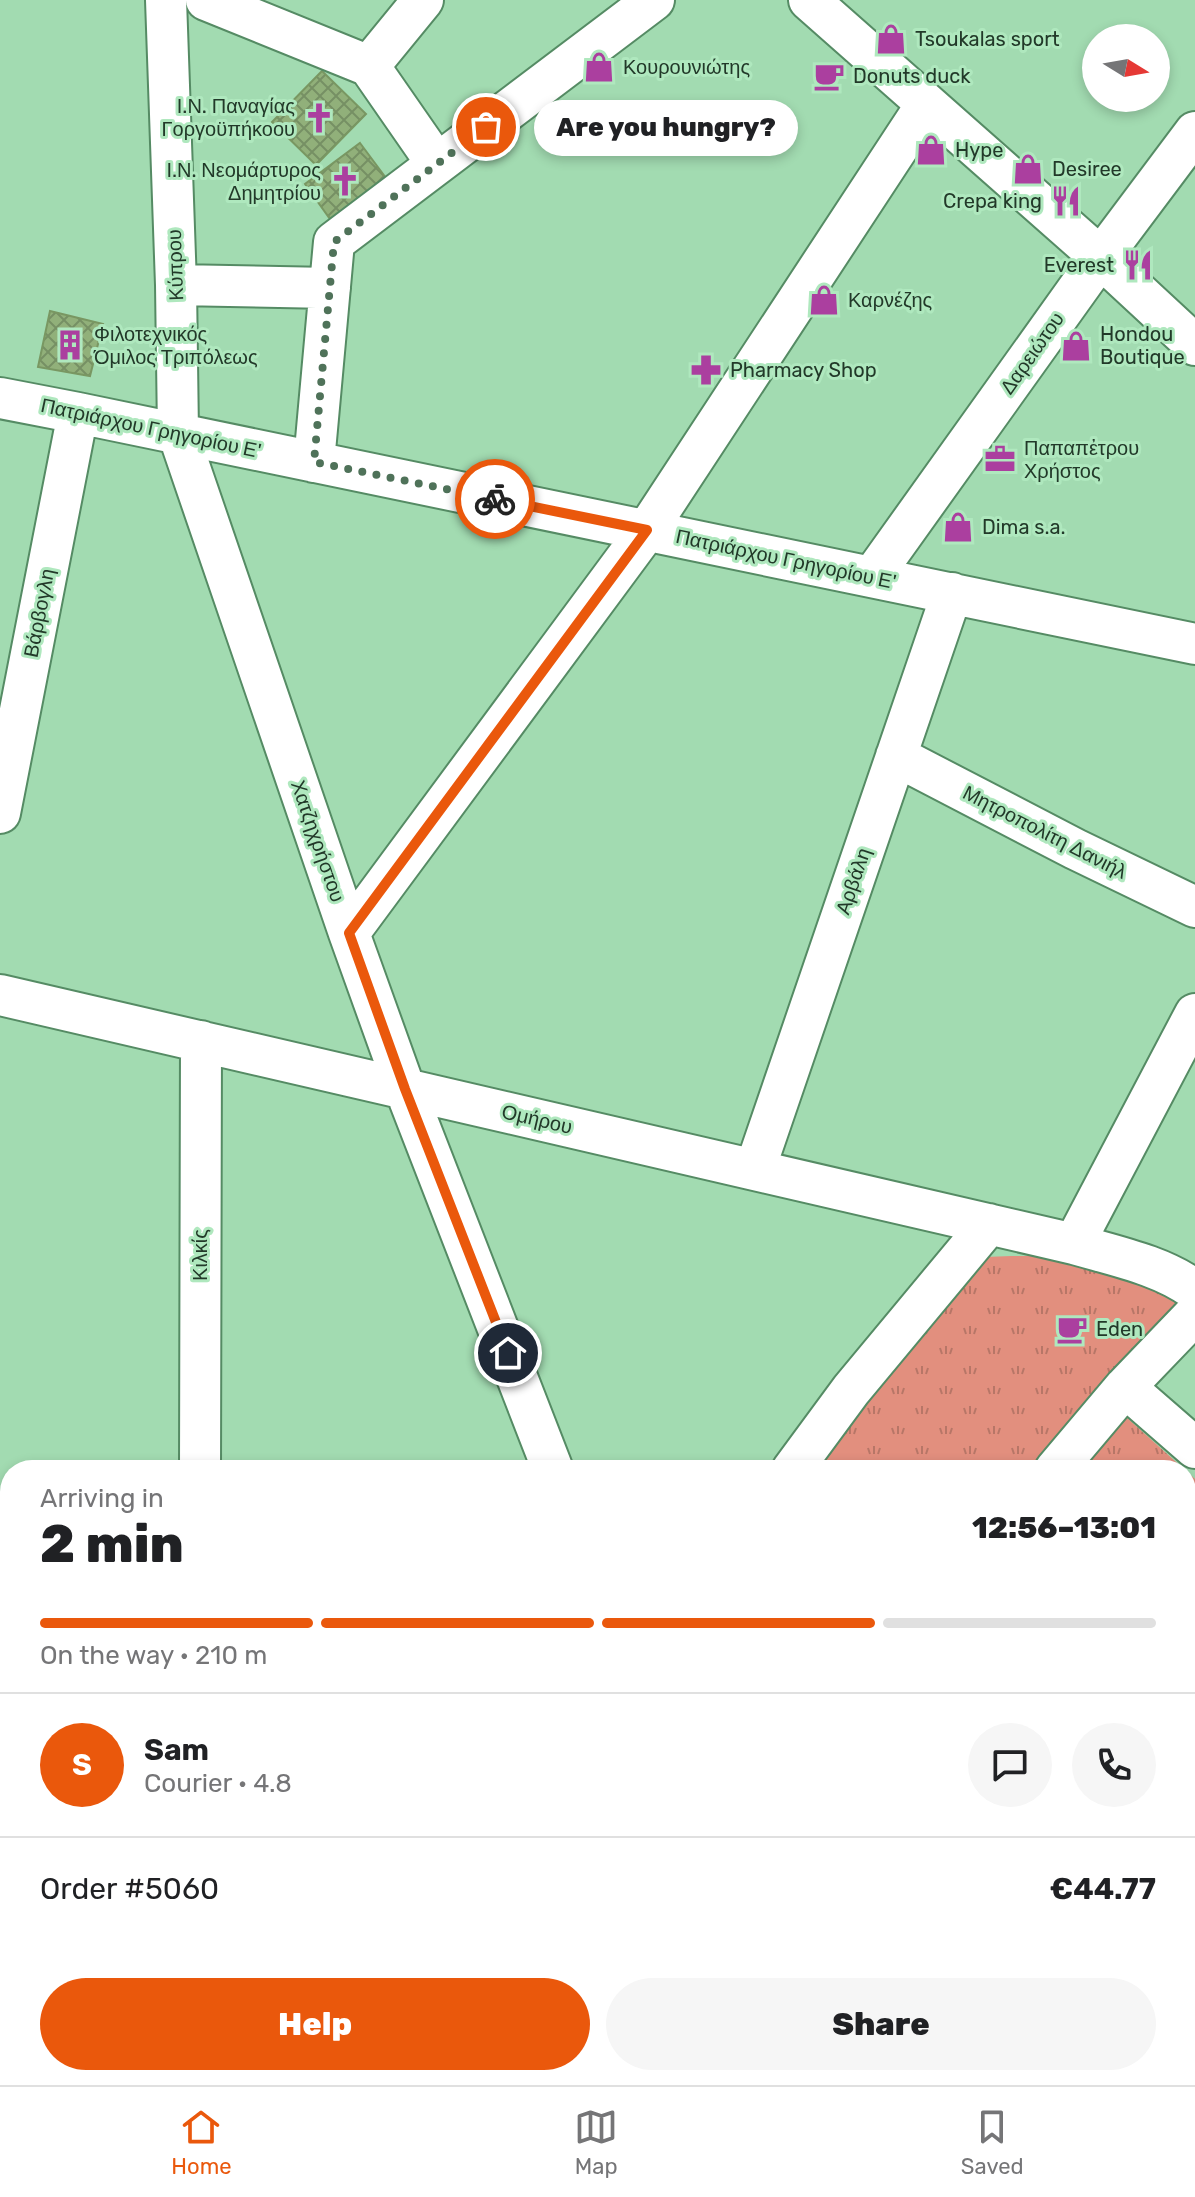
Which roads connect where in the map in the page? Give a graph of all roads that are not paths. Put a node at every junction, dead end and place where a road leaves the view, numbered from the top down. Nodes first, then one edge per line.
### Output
1 (166, 0) edge
2 (206, 0) edge
3 (423, 0) edge
4 (654, 0) edge
5 (818, 3) edge
6 (369, 66) junction
7 (926, 105) junction
8 (1195, 132) edge
9 (437, 164) junction
10 (1100, 257) junction
11 (176, 285) junction
12 (330, 288) junction
13 (1195, 345) edge
14 (0, 398) edge
15 (78, 413) junction
16 (178, 433) junction
17 (314, 462) junction
18 (647, 530) junction
19 (872, 577) junction
20 (952, 593) junction
21 (18, 630) edge
22 (1195, 644) edge
23 (896, 756) junction
24 (0, 813) edge
25 (1195, 907) edge
26 (349, 933) junction
27 (0, 995) edge
28 (1195, 1014) edge
29 (201, 1041) junction
30 (405, 1089) junction
31 (755, 1169) junction
32 (989, 1224) junction
33 (1074, 1244) junction
34 (1195, 1290) edge
35 (1195, 1314) edge
36 (1125, 1387) junction
37 (1195, 1448) edge
38 (200, 1460) edge
39 (549, 1460) edge
40 (799, 1460) edge
41 (1063, 1460) edge

1 - 11 street, Κύπρου
2 - 6 street
3 - 6 street
4 - 9 street
5 - 7 street
6 - 9 street
7 - 10 street
7 - 18 street
8 - 10 street, Δαρειώτου
9 - 12 street
10 - 13 street
10 - 19 street, Δαρειώτου
11 - 12 street
11 - 16 street, Κύπρου
12 - 17 street
14 - 15 street, Πατριάρχου Γρηγορίου Ε'
15 - 16 street, Πατριάρχου Γρηγορίου Ε'
15 - 21 street, Βάρβογλη
16 - 17 street, Πατριάρχου Γρηγορίου Ε'
16 - 26 street, Χατζηχρήστου
17 - 18 street, Πατριάρχου Γρηγορίου Ε'
18 - 19 street, Πατριάρχου Γρηγορίου Ε'
18 - 26 street
19 - 20 street, Πατριάρχου Γρηγορίου Ε'
20 - 22 street, Πατριάρχου Γρηγορίου Ε'
20 - 23 street, Αρβάλη
21 - 24 street, Βάρβογλη
23 - 25 street, Μητροπολίτη Δανιήλ
23 - 31 street, Αρβάλη
26 - 30 street, Χατζηχρήστου
27 - 29 street, Ομήρου
28 - 33 street
29 - 30 street, Ομήρου
29 - 38 street, Κιλκίς
30 - 31 street, Ομήρου
30 - 39 street, Χατζηχρήστου
31 - 32 street, Ομήρου
32 - 33 street, Ομήρου
32 - 40 street
33 - 34 street, Ομήρου
35 - 36 street
36 - 37 street
36 - 41 street

